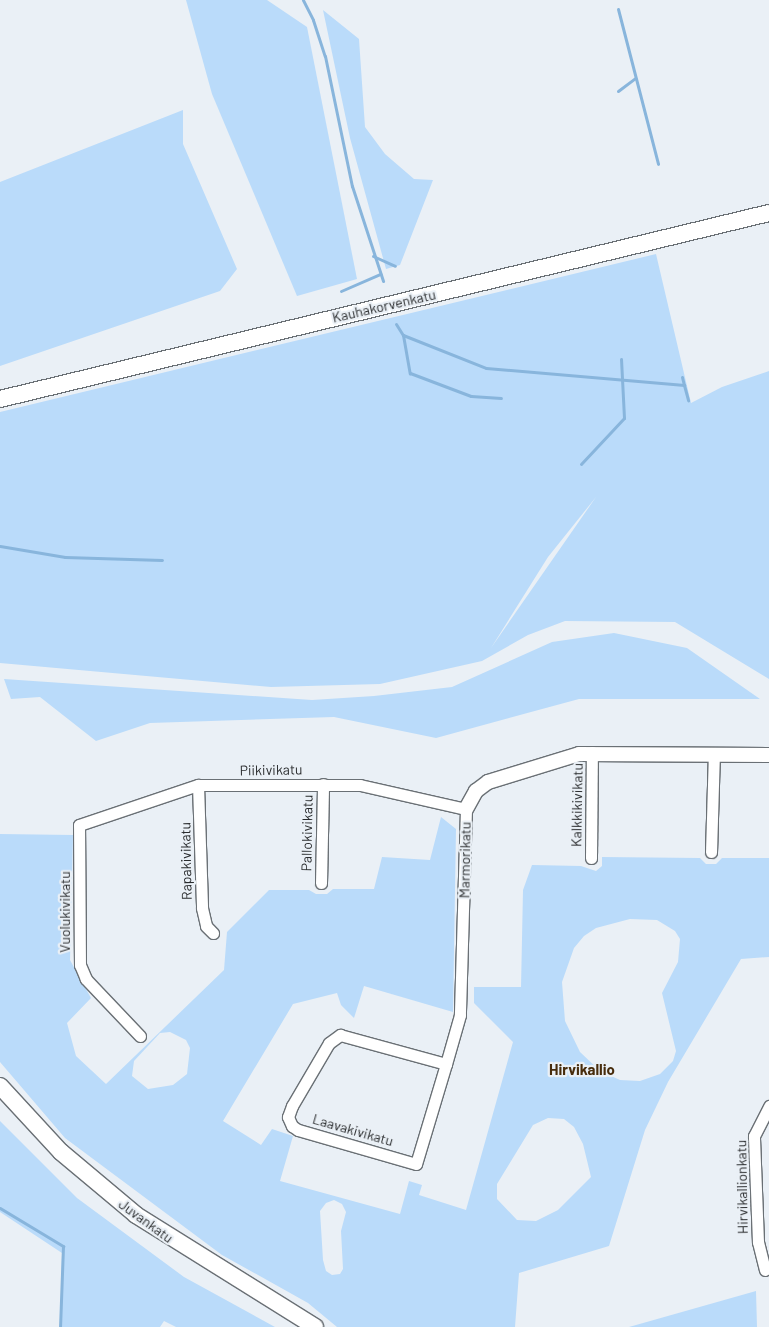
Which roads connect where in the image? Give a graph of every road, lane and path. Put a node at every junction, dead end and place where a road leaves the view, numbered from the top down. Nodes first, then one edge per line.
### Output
1 (769, 213) edge
2 (0, 399) edge
3 (592, 752) junction
4 (714, 753) junction
5 (769, 755) edge
6 (322, 784) junction
7 (198, 785) junction
8 (466, 809) junction
9 (79, 825) joint
10 (711, 852) dead end
11 (591, 858) dead end
12 (321, 883) dead end
13 (213, 933) dead end
14 (140, 1036) dead end
15 (446, 1064) junction
16 (0, 1086) edge
17 (769, 1106) edge
18 (416, 1164) joint
19 (765, 1270) dead end
20 (315, 1327) edge

1 - 2 main road, Kauhakorvenkatu
3 - 4 street, Marmorikatu
3 - 8 street, Marmorikatu
3 - 11 street, Kalkkikivikatu
4 - 5 street, Marmorikatu
4 - 10 street
6 - 7 street, Piikivikatu
6 - 8 street, Piikivikatu
6 - 12 street, Pallokivikatu
7 - 9 street, Piikivikatu
7 - 13 street, Rapakivikatu
8 - 15 street, Marmorikatu
9 - 14 street, Vuolukivikatu
15 - 18 street, Marmorikatu
15 - 18 street, Laavakivikatu
16 - 20 main road, Juvankatu
17 - 19 street, Hirvikallionkatu

